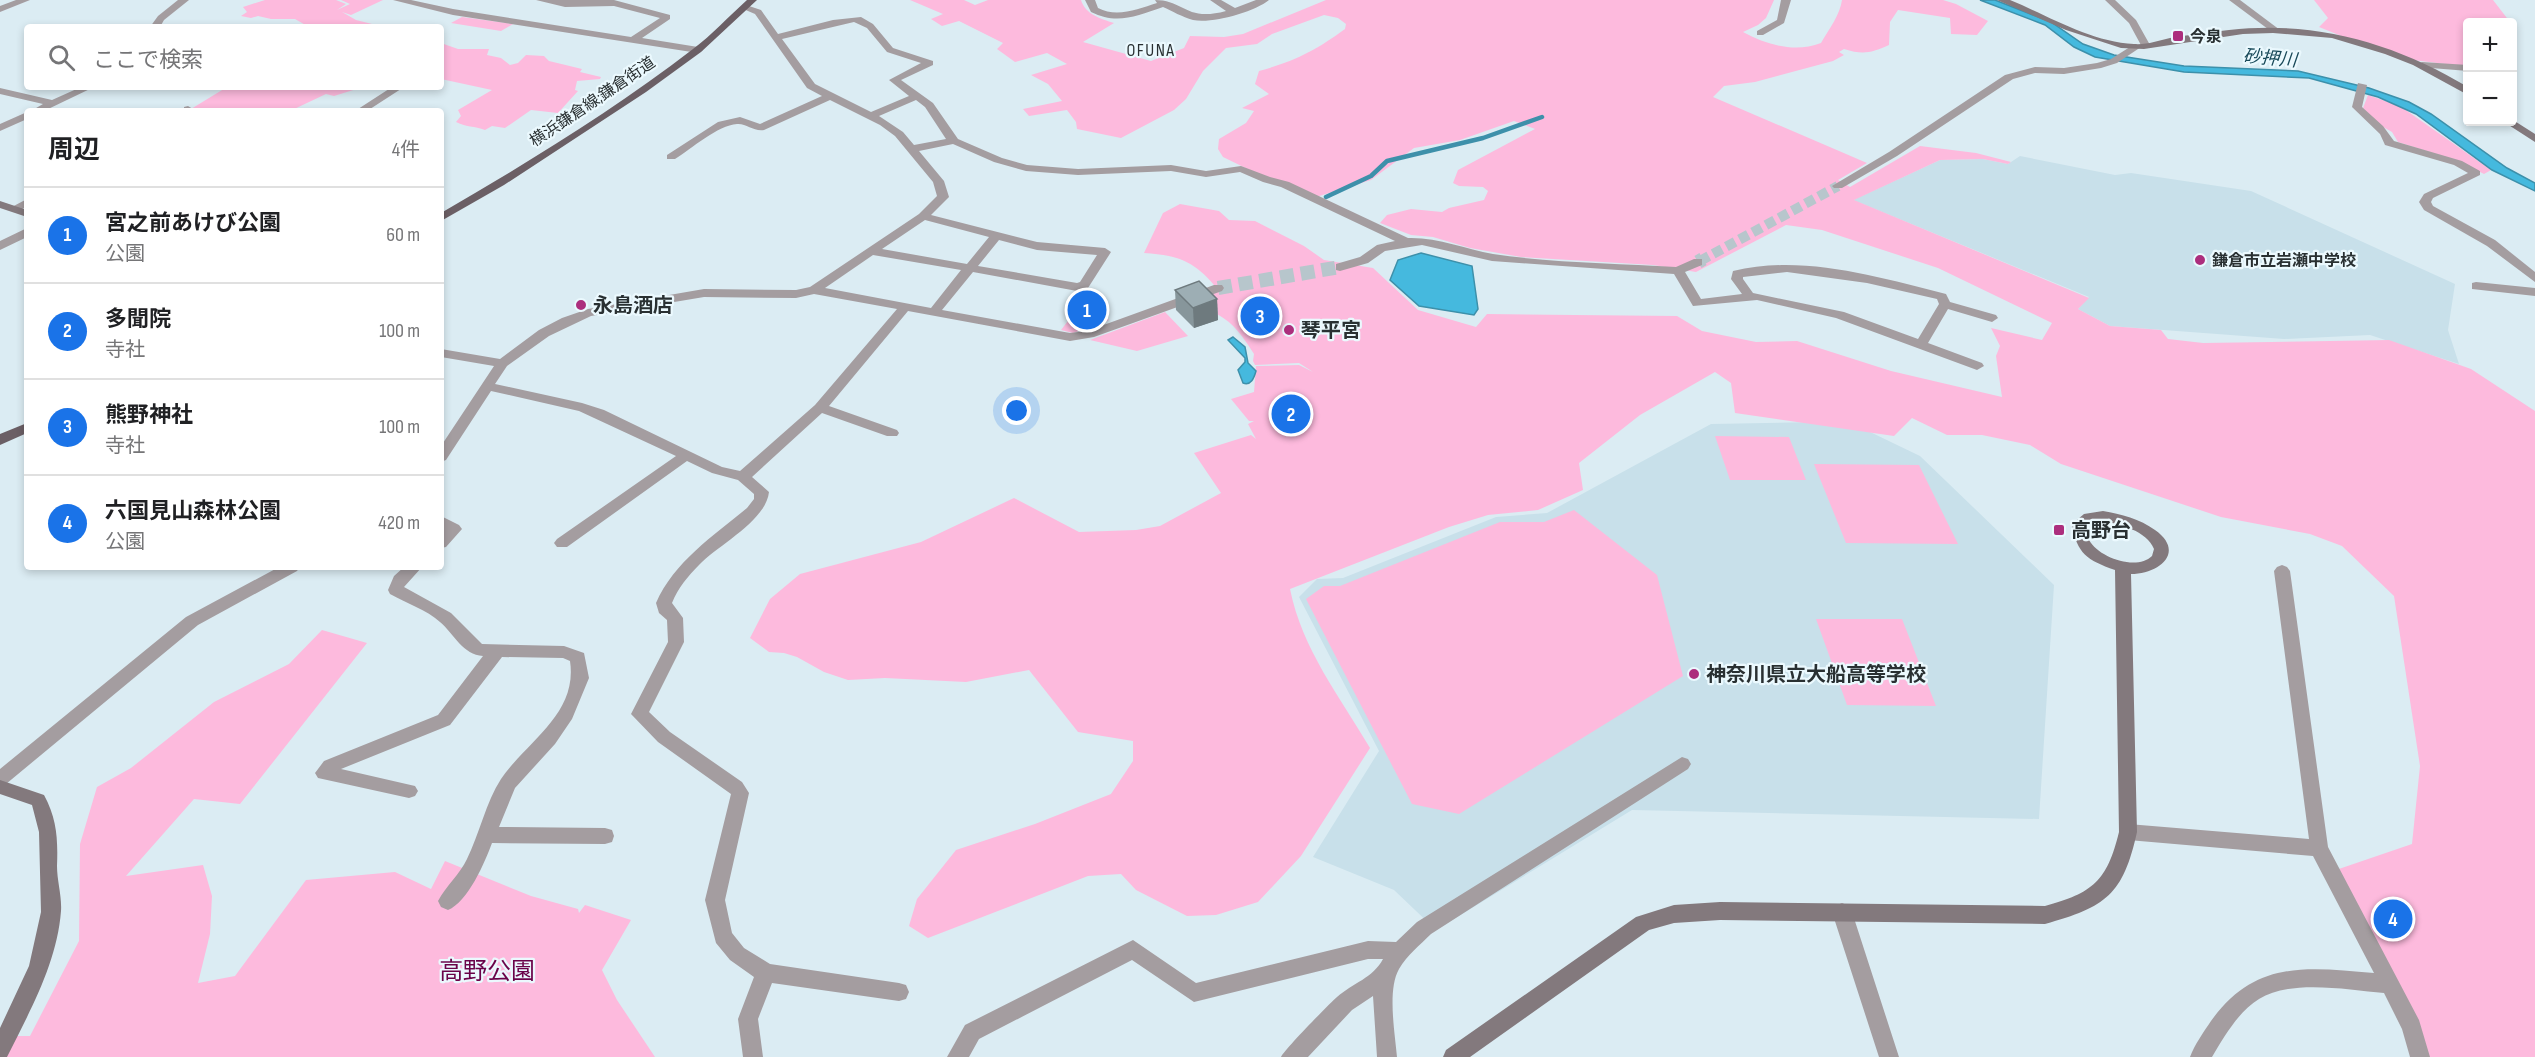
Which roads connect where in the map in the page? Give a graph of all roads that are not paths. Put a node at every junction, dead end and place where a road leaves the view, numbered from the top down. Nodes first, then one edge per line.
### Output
1 (25, 0) edge
2 (184, 0) edge
3 (398, 0) edge
4 (541, 0) edge
5 (1089, 0) edge
6 (1215, 0) edge
7 (1264, 0) edge
8 (1786, 0) edge
9 (2002, 0) edge
10 (2110, 0) edge
11 (2234, 0) edge
12 (748, 2) edge
13 (1162, 2) edge
14 (0, 9) edge
15 (1234, 12) junction
16 (157, 24) edge
17 (2275, 30) junction
18 (1760, 33) dead end
19 (778, 37) junction
20 (633, 40) junction
21 (2140, 46) junction
22 (698, 50) junction
23 (2422, 65) junction
24 (2463, 68) edge
25 (2362, 85) dead end
26 (2463, 89) edge
27 (82, 90) edge
28 (394, 90) edge
29 (0, 91) edge
30 (830, 96) junction
31 (917, 96) junction
32 (53, 103) junction
33 (42, 108) edge
34 (365, 108) edge
35 (24, 116) edge
36 (871, 116) junction
37 (2515, 126) edge
38 (0, 128) edge
39 (2535, 139) edge
40 (954, 141) junction
41 (910, 149) junction
42 (671, 158) dead end
43 (1838, 186) tunnel mouth
44 (0, 204) edge
45 (24, 204) edge
46 (14, 209) junction
47 (24, 213) edge
48 (444, 216) edge
49 (923, 216) junction
50 (24, 234) edge
51 (995, 237) junction
52 (1406, 242) junction
53 (0, 246) edge
54 (871, 251) junction
55 (1698, 262) tunnel mouth
56 (1340, 267) tunnel mouth
57 (969, 269) junction
58 (1678, 271) junction
59 (2535, 278) edge
60 (2476, 286) dead end
61 (1218, 288) tunnel mouth
62 (814, 290) junction
63 (2535, 292) edge
64 (1750, 297) junction
65 (1945, 304) junction
66 (905, 307) junction
67 (934, 312) junction
68 (1992, 318) dead end
69 (1921, 345) junction
70 (444, 353) edge
71 (502, 363) junction
72 (1977, 366) dead end
73 (488, 386) junction
74 (820, 408) junction
75 (24, 428) edge
76 (892, 432) dead end
77 (0, 440) edge
78 (444, 452) edge
79 (685, 456) junction
80 (742, 477) junction
81 (444, 523) edge
82 (444, 540) edge
83 (562, 543) dead end
84 (2123, 567) junction
85 (286, 570) edge
86 (410, 570) edge
87 (2282, 571) dead end
88 (496, 652) junction
89 (1682, 764) dead end
90 (0, 779) edge
91 (0, 786) edge
92 (409, 791) dead end
93 (2128, 832) junction
94 (486, 835) junction
95 (605, 836) dead end
96 (2319, 848) junction
97 (448, 901) dead end
98 (1842, 912) junction
99 (1400, 951) junction
100 (766, 973) junction
101 (1385, 977) junction
102 (2390, 984) junction
103 (899, 992) dead end
104 (0, 1050) edge
105 (753, 1057) edge
106 (957, 1057) edge
107 (1291, 1057) edge
108 (1387, 1057) edge
109 (1453, 1057) edge
110 (1889, 1057) edge
111 (2200, 1057) edge
112 (2420, 1057) edge

1 - 14 street
2 - 16 street
3 - 20 street
4 - 20 street
5 - 13 street
6 - 15 street
7 - 15 street
8 - 18 street
9 - 21 street
10 - 21 street
11 - 17 street
12 - 19 street
12 - 22 main road, 横浜鎌倉線;鎌倉街道
13 - 15 street
17 - 21 street
17 - 23 street
19 - 30 street
19 - 31 street
20 - 22 street
21 - 43 street
22 - 48 main road, 横浜鎌倉線;鎌倉街道
23 - 24 street
23 - 26 street
25 - 59 street
27 - 32 street
28 - 34 street
29 - 32 street
30 - 36 street
30 - 42 street
31 - 36 street
31 - 40 street
32 - 33 street
35 - 38 street
36 - 41 street
37 - 39 street
40 - 41 street
40 - 52 street
41 - 49 street
44 - 46 street
45 - 46 street
46 - 47 street
49 - 51 street
49 - 54 street
50 - 53 street
51 - 57 street
51 - 57 street
52 - 56 street
52 - 58 street
54 - 57 street
54 - 62 street
55 - 58 street
57 - 67 street
58 - 64 street
60 - 63 street
61 - 67 street
62 - 66 street
62 - 71 street
64 - 65 street
64 - 69 street
65 - 68 street
65 - 69 street
66 - 67 street
66 - 74 street
69 - 72 street
70 - 71 street
71 - 73 street
73 - 78 street
73 - 79 street
74 - 76 street
74 - 80 street
75 - 77 main road
79 - 80 street
79 - 83 street
80 - 100 street
81 - 82 street
84 - 84 street
84 - 93 street
85 - 90 street
86 - 88 street
87 - 96 street
88 - 92 street
88 - 94 street
89 - 99 street
91 - 104 street
93 - 96 street
93 - 98 street
94 - 95 street
94 - 97 street
96 - 102 street
98 - 109 street
98 - 110 street
99 - 101 street
99 - 106 street
100 - 103 street
100 - 105 street
101 - 107 street
101 - 108 street
102 - 111 street
102 - 112 street

